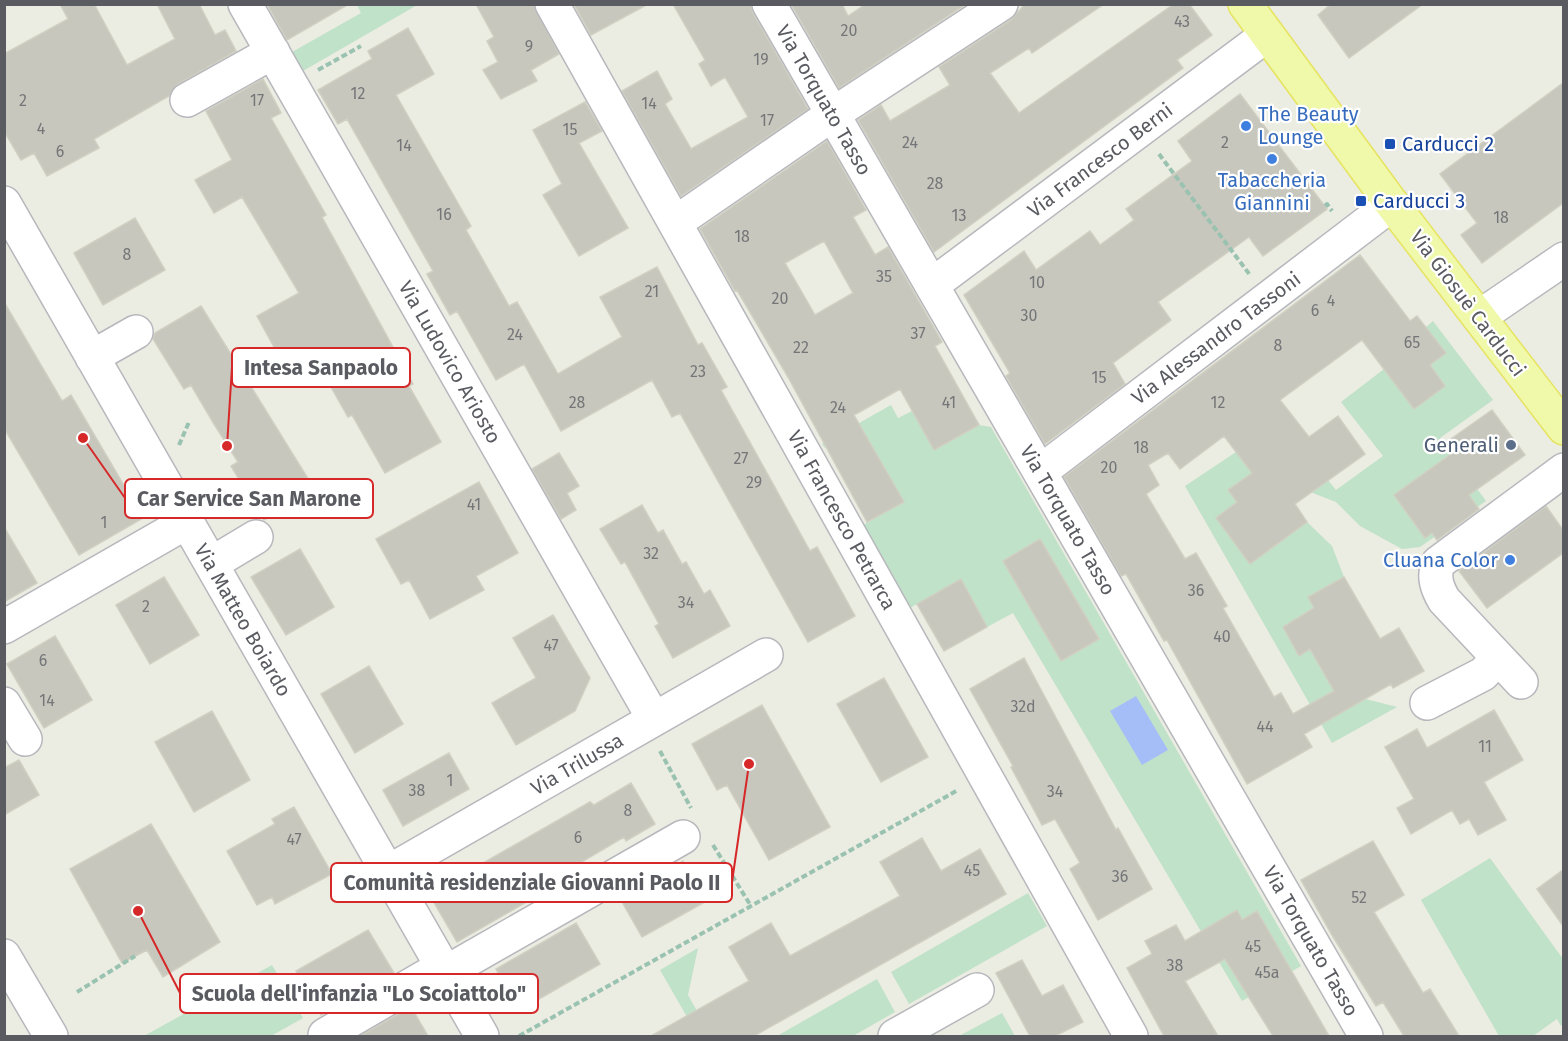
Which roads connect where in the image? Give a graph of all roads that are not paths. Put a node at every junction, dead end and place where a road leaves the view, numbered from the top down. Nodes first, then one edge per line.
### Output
1 (245, 4) edge
2 (552, 4) edge
3 (769, 4) edge
4 (1001, 4) edge
5 (1245, 4) edge
6 (1267, 35) junction
7 (273, 52) junction
8 (187, 100) dead end
9 (833, 114) junction
10 (4, 203) edge
11 (1392, 204) junction
12 (675, 223) junction
13 (1563, 259) edge
14 (932, 285) junction
15 (1479, 317) junction
16 (136, 332) dead end
17 (92, 357) junction
18 (1563, 428) edge
19 (1563, 470) edge
20 (1040, 472) junction
21 (187, 522) junction
22 (256, 537) dead end
23 (211, 564) junction
24 (4, 627) edge
25 (766, 655) dead end
26 (1498, 658) junction
27 (1521, 682) dead end
28 (1427, 703) dead end
29 (4, 704) edge
30 (654, 719) junction
31 (25, 739) dead end
32 (683, 837) dead end
33 (388, 872) junction
34 (4, 956) edge
35 (444, 970) junction
36 (977, 990) dead end
37 (325, 1035) dead end
38 (51, 1036) edge
39 (482, 1036) edge
40 (896, 1036) edge
41 (1131, 1036) edge
42 (1366, 1036) edge

1 - 7 street, Via Ludovico Ariosto
2 - 12 street, Via Francesco Petrarca
3 - 9 street, Via Torquato Tasso
4 - 9 street
5 - 6 main road, Via Giosuè Carducci
6 - 11 main road, Via Giosuè Carducci
6 - 14 street, Via Francesco Berni
7 - 8 street
7 - 30 street, Via Ludovico Ariosto
9 - 12 street
9 - 14 street, Via Torquato Tasso
10 - 17 street, Via Matteo Boiardo
11 - 15 main road, Via Giosuè Carducci
11 - 20 street, Via Alessandro Tassoni
12 - 41 street, Via Francesco Petrarca
13 - 15 street
14 - 20 street, Via Torquato Tasso
15 - 18 main road, Via Giosuè Carducci
16 - 17 street
17 - 21 street, Via Matteo Boiardo
19 - 26 street
20 - 42 street, Via Torquato Tasso
21 - 23 street, Via Matteo Boiardo
21 - 24 street
22 - 23 street
23 - 33 street, Via Matteo Boiardo
25 - 30 street, Via Trilussa
26 - 27 street
26 - 28 street
29 - 31 street
30 - 33 street, Via Trilussa
32 - 35 street
33 - 35 street, Via Matteo Boiardo
34 - 38 street
35 - 37 street
35 - 39 street, Via Matteo Boiardo
36 - 40 street

